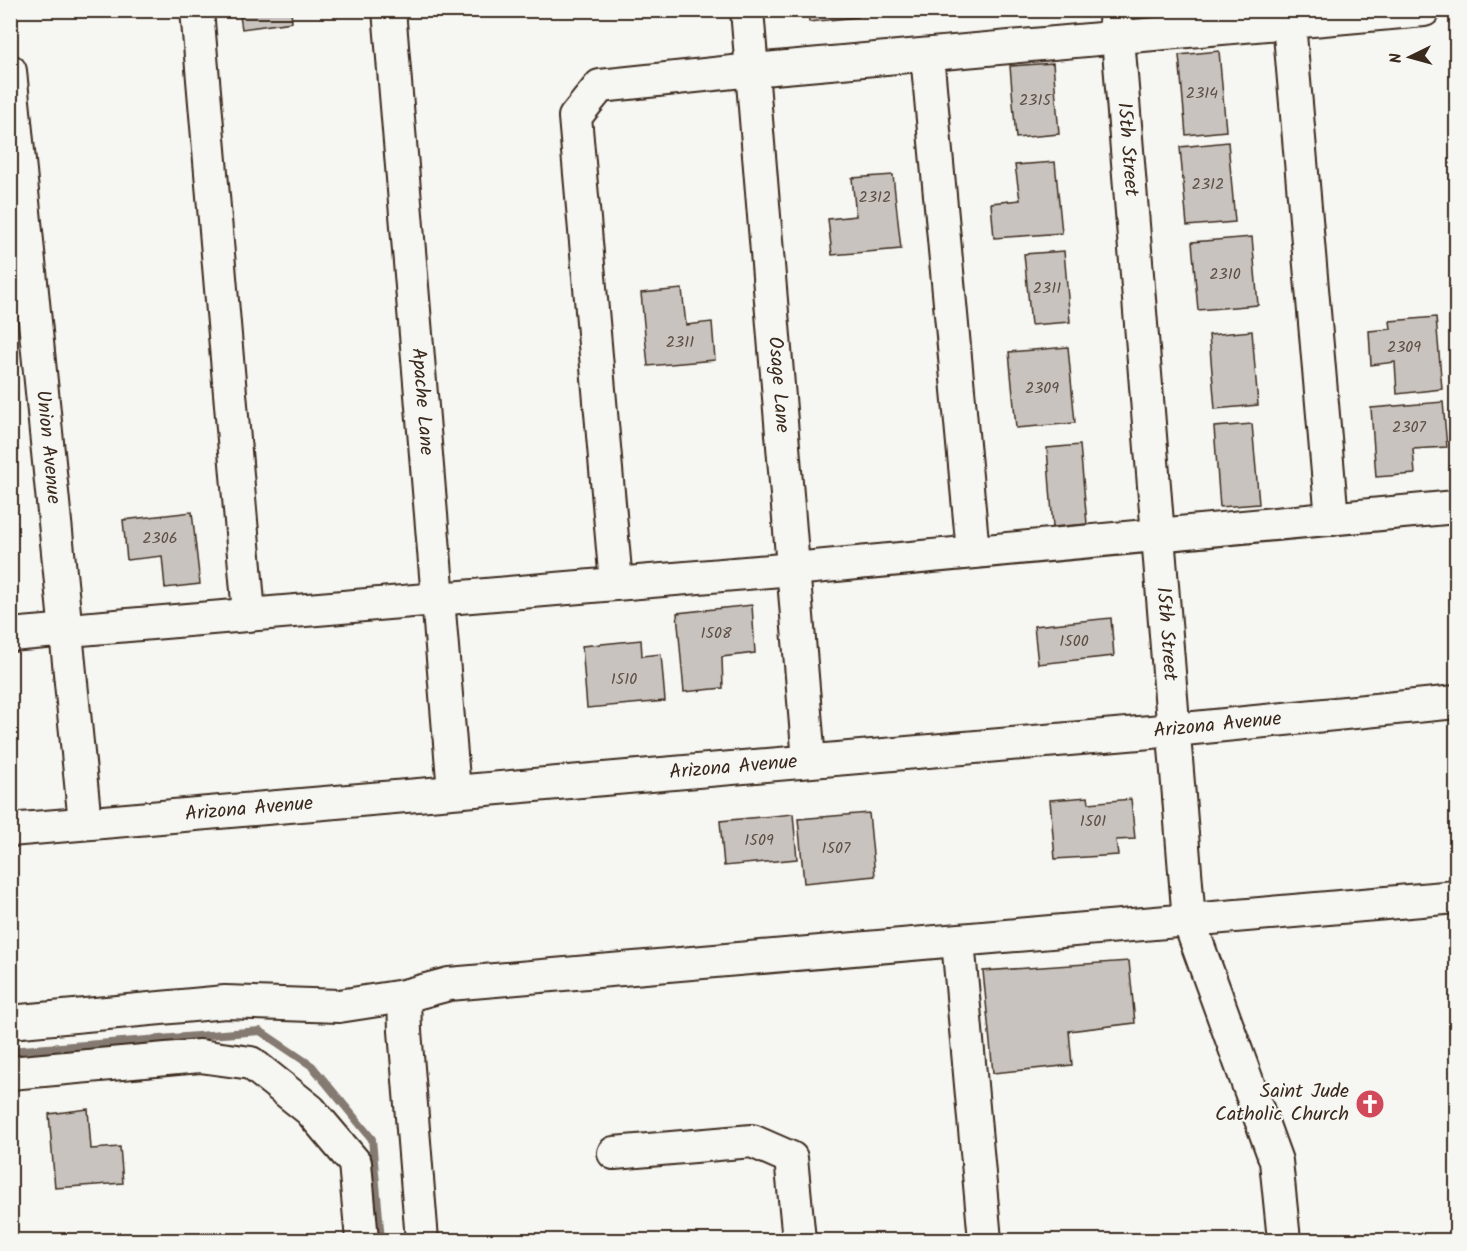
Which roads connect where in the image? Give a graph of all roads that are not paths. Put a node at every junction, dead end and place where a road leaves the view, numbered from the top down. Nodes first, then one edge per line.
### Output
1 (197, 10) edge
2 (389, 10) edge
3 (747, 10) edge
4 (1424, 10) edge
5 (1289, 22) junction
6 (1116, 24) edge
7 (927, 55) junction
8 (752, 70) junction
9 (10, 71) edge
10 (1456, 507) edge
11 (1332, 519) junction
12 (1158, 534) junction
13 (973, 552) junction
14 (793, 569) junction
15 (616, 583) junction
16 (438, 598) junction
17 (249, 614) junction
18 (66, 630) junction
19 (10, 635) edge
20 (1456, 702) edge
21 (1174, 730) junction
22 (808, 761) junction
23 (454, 792) junction
24 (85, 823) junction
25 (10, 830) edge
26 (1456, 897) edge
27 (1189, 921) junction
28 (958, 941) junction
29 (404, 996) junction
30 (10, 1022) edge
31 (10, 1073) edge
32 (614, 1153) dead end
33 (362, 1240) edge
34 (422, 1240) edge
35 (799, 1240) edge
36 (985, 1240) edge
37 (1284, 1240) edge

1 - 17 street
2 - 16 street, Apache Lane
3 - 8 street, Osage Lane
4 - 5 street
5 - 6 street
5 - 11 street
6 - 7 street
6 - 12 street, 15th Street
7 - 8 street
7 - 13 street
8 - 14 street, Osage Lane
8 - 15 street
9 - 18 street, Union Avenue
10 - 11 street
11 - 12 street
12 - 13 street
12 - 21 street, 15th Street
13 - 14 street
14 - 15 street
14 - 22 street, Osage Lane
15 - 16 street
16 - 17 street
16 - 23 street, Apache Lane
17 - 18 street
18 - 19 street
18 - 24 street, Union Avenue
20 - 21 street, Arizona Avenue
21 - 22 street, Arizona Avenue
21 - 27 street, 15th Street
22 - 23 street, Arizona Avenue
23 - 24 street, Arizona Avenue
24 - 25 street, Arizona Avenue
26 - 27 street
27 - 28 street
27 - 37 street, 15th Street
28 - 29 street
28 - 36 street
29 - 30 street
29 - 34 street
31 - 33 street
32 - 35 street

